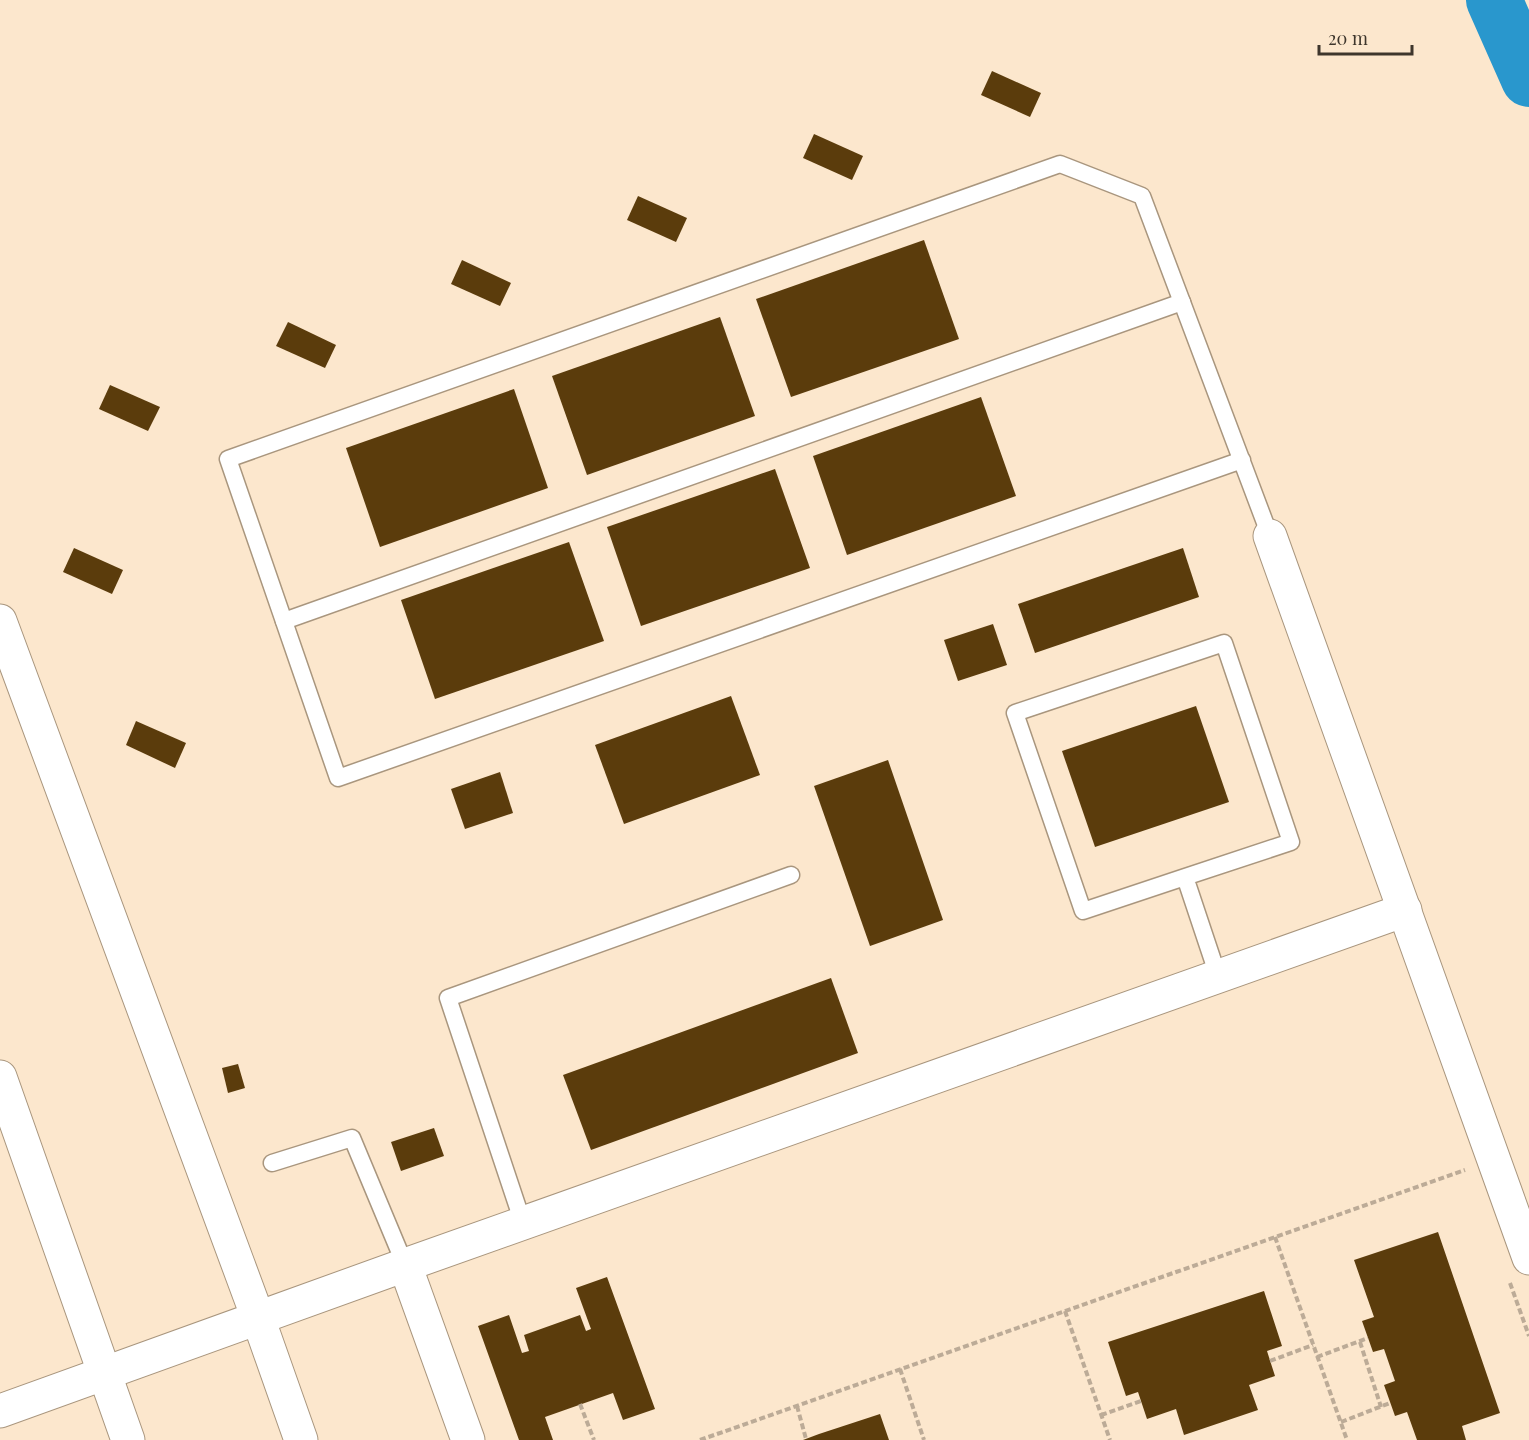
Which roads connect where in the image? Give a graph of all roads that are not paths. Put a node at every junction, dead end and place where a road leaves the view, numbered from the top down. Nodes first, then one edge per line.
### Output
1 (1182, 302) junction
2 (1242, 460) junction
3 (1270, 536) joint
4 (0, 621) edge
5 (284, 621) junction
6 (791, 875) dead end
7 (1185, 877) junction
8 (1405, 910) junction
9 (1218, 976) junction
10 (0, 1077) edge
11 (272, 1163) dead end
12 (523, 1223) junction
13 (405, 1265) junction
14 (1519, 1269) edge
15 (258, 1318) junction
16 (104, 1374) junction
17 (0, 1411) edge
18 (128, 1440) edge
19 (301, 1440) edge
20 (468, 1440) edge

1 - 2 lane
1 - 5 lane
1 - 5 lane
2 - 3 lane
2 - 5 lane
3 - 8 street
4 - 15 street
6 - 12 lane
7 - 7 lane
7 - 9 lane
8 - 9 street
8 - 14 street
9 - 12 street
10 - 16 street
11 - 13 lane
12 - 13 street
13 - 15 street
13 - 20 street
15 - 16 street
15 - 19 street
16 - 17 street
16 - 18 street

